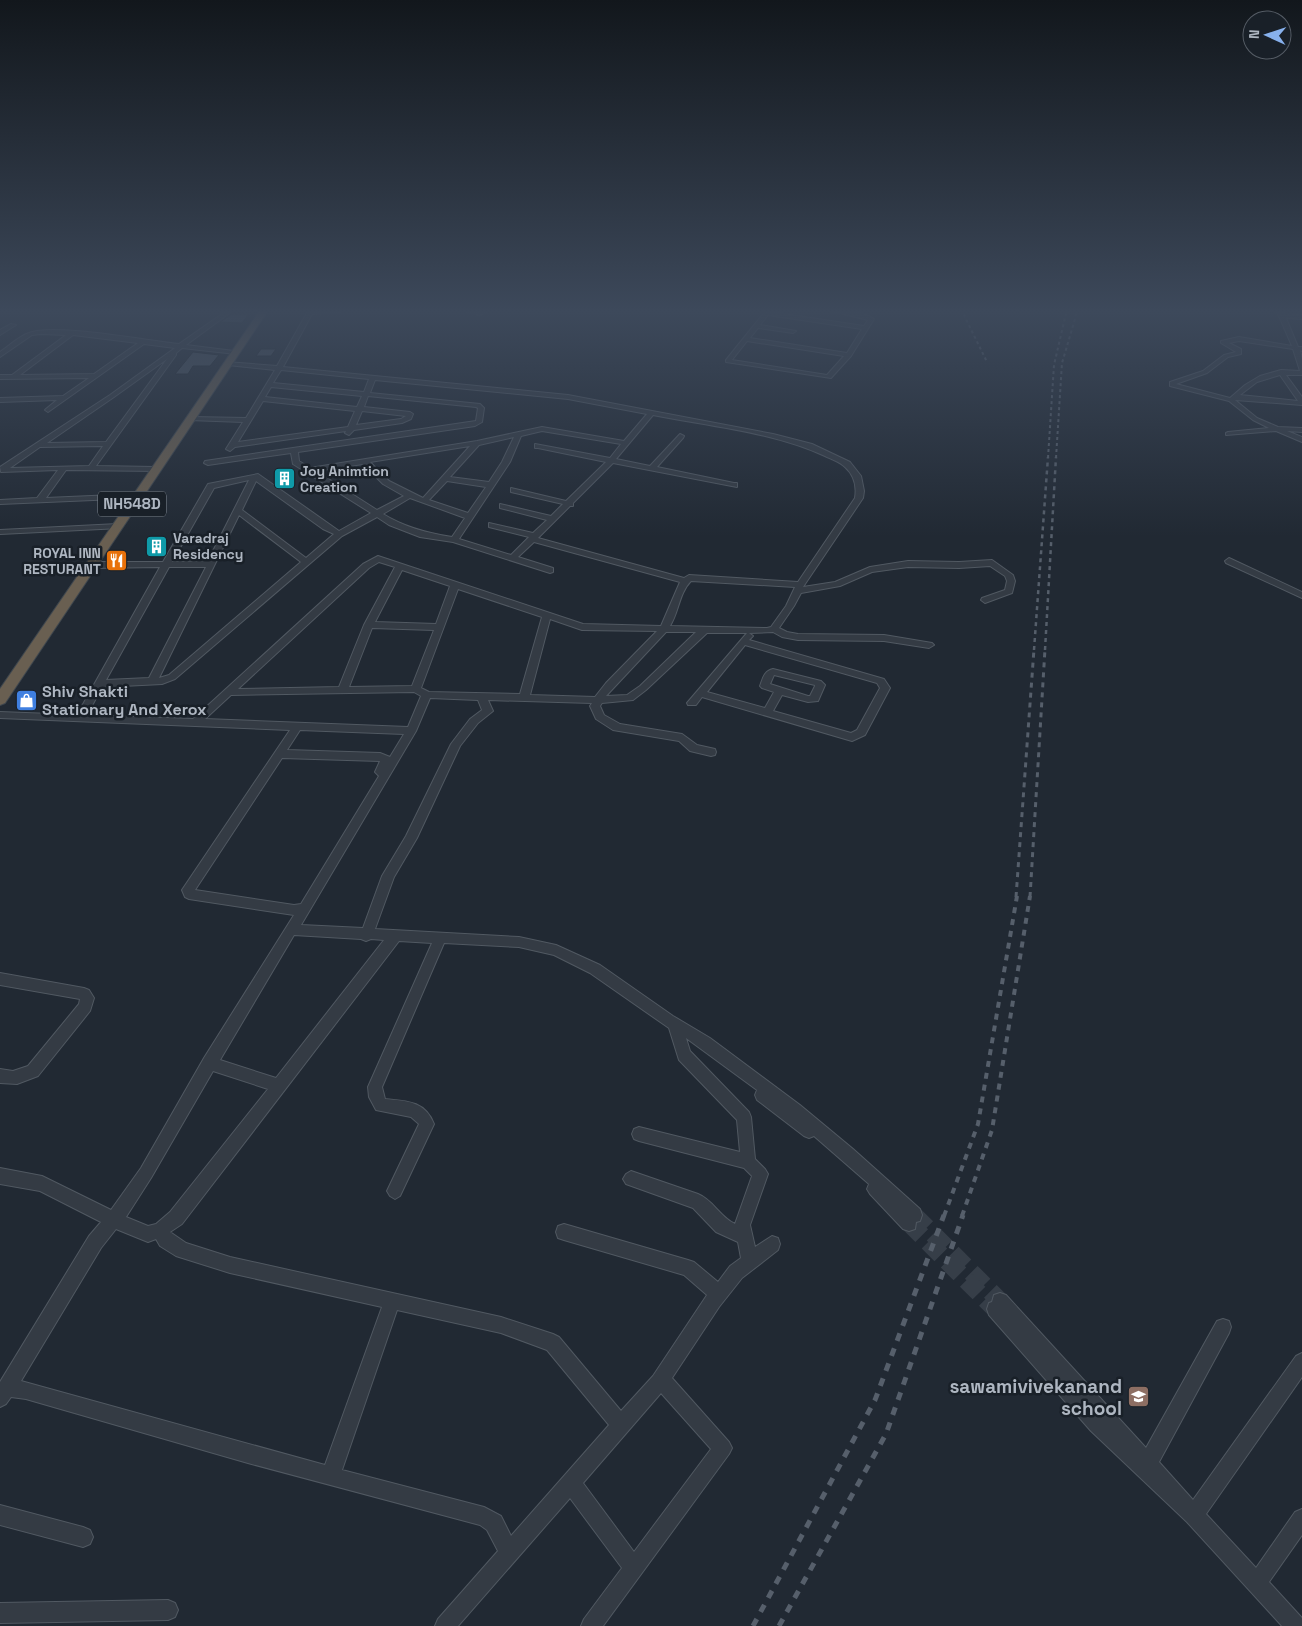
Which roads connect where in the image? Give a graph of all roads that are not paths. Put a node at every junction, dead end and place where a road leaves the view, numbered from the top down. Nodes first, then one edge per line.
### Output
1 (83, 385) edge
2 (124, 385) edge
3 (153, 385) edge
4 (213, 385) edge
5 (370, 385) edge
6 (444, 385) edge
7 (1172, 385) edge
8 (1247, 385) edge
9 (1290, 385) edge
10 (270, 386) joint
11 (366, 394) junction
12 (65, 398) junction
13 (262, 399) junction
14 (1233, 399) junction
15 (3, 400) edge
16 (1302, 403) edge
17 (0, 406) edge
18 (360, 408) junction
19 (48, 410) dead end
20 (652, 412) junction
21 (191, 419) junction
22 (248, 420) junction
23 (351, 428) junction
24 (1274, 428) junction
25 (1302, 430) edge
26 (520, 433) junction
27 (1228, 434) dead end
28 (680, 436) dead end
29 (1302, 440) edge
30 (344, 443) junction
31 (476, 443) junction
32 (625, 443) junction
33 (109, 444) junction
34 (407, 444) junction
35 (39, 445) junction
36 (233, 445) junction
37 (538, 446) dead end
38 (294, 451) junction
39 (612, 460) junction
40 (223, 461) junction
41 (365, 461) junction
42 (208, 463) dead end
43 (64, 468) junction
44 (91, 468) junction
45 (652, 468) junction
46 (155, 469) junction
47 (0, 470) edge
48 (309, 470) junction
49 (255, 476) junction
50 (445, 478) junction
51 (734, 485) dead end
52 (491, 486) junction
53 (514, 490) dead end
54 (137, 496) junction
55 (409, 496) junction
56 (40, 500) junction
57 (424, 501) junction
58 (0, 502) edge
59 (570, 504) junction
60 (503, 506) dead end
61 (239, 511) junction
62 (374, 514) junction
63 (470, 517) junction
64 (553, 519) junction
65 (492, 525) dead end
66 (118, 526) junction
67 (0, 532) edge
68 (339, 534) junction
69 (534, 538) junction
70 (454, 540) junction
71 (513, 558) junction
72 (1229, 561) dead end
73 (307, 562) junction
74 (165, 564) junction
75 (210, 564) junction
76 (91, 565) junction
77 (400, 566) junction
78 (550, 570) dead end
79 (686, 581) junction
80 (455, 586) junction
81 (798, 588) junction
82 (1302, 595) edge
83 (985, 600) dead end
84 (547, 614) junction
85 (369, 625) junction
86 (440, 627) junction
87 (663, 629) junction
88 (774, 629) junction
89 (704, 630) junction
90 (752, 631) junction
91 (744, 642) junction
92 (929, 646) dead end
93 (795, 657) junction
94 (788, 676) junction
95 (153, 681) junction
96 (99, 684) junction
97 (416, 689) junction
98 (342, 691) junction
99 (780, 691) junction
100 (229, 692) junction
101 (700, 693) junction
102 (427, 695) junction
103 (482, 698) junction
104 (524, 698) junction
105 (0, 700) edge
106 (598, 700) junction
107 (692, 703) dead end
108 (767, 713) junction
109 (0, 715) edge
110 (80, 719) junction
111 (196, 722) junction
112 (297, 727) junction
113 (411, 732) junction
114 (711, 752) dead end
115 (279, 754) junction
116 (326, 868) dead end
117 (305, 908) junction
118 (292, 930) junction
119 (366, 936) junction
120 (395, 936) junction
121 (440, 938) junction
122 (0, 979) edge
123 (671, 1023) junction
124 (209, 1063) junction
125 (0, 1076) edge
126 (280, 1086) junction
127 (639, 1134) dead end
128 (748, 1162) junction
129 (0, 1176) edge
130 (631, 1179) dead end
131 (395, 1191) dead end
132 (112, 1219) junction
133 (912, 1219) tunnel mouth
134 (160, 1230) junction
135 (564, 1232) dead end
136 (744, 1237) junction
137 (772, 1244) dead end
138 (750, 1262) junction
139 (719, 1294) junction
140 (392, 1301) junction
141 (1223, 1326) dead end
142 (1302, 1362) edge
143 (661, 1379) junction
144 (3, 1393) edge
145 (621, 1425) junction
146 (1148, 1463) junction
147 (330, 1476) junction
148 (570, 1482) junction
149 (0, 1515) edge
150 (1194, 1515) junction
151 (1302, 1519) edge
152 (83, 1538) dead end
153 (508, 1551) junction
154 (634, 1568) junction
155 (1257, 1583) junction
156 (168, 1610) dead end
157 (0, 1613) edge
158 (445, 1626) edge
159 (592, 1626) edge
160 (1296, 1626) edge

1 - 12 street
2 - 35 street
3 - 33 street
4 - 21 highway, NH548D
5 - 11 street
6 - 20 street
7 - 14 street
8 - 14 street
9 - 16 street
10 - 11 street
10 - 13 street
11 - 18 street
11 - 34 street
12 - 15 street
12 - 19 street
13 - 18 street
13 - 22 street
14 - 16 street
14 - 24 street
15 - 17 street
18 - 23 street
18 - 23 street
20 - 32 street
20 - 81 street
21 - 22 street
21 - 46 highway, NH548D
22 - 36 street
23 - 30 street
23 - 36 street
24 - 25 street
24 - 27 street
24 - 29 street
26 - 31 street
26 - 32 street
26 - 52 street
28 - 45 street
30 - 34 street
30 - 38 street
31 - 34 street
31 - 50 street
32 - 39 street
33 - 35 street
33 - 44 street
34 - 41 street
35 - 47 street
36 - 40 street
37 - 39 street
38 - 40 street
38 - 48 street
39 - 45 street
39 - 59 street
40 - 42 street
41 - 48 street
41 - 55 street
43 - 44 street
43 - 47 street
43 - 56 street
44 - 46 street
45 - 51 street
46 - 54 highway, NH548D
48 - 62 street
49 - 61 street
49 - 68 street
49 - 74 street
50 - 52 street
50 - 57 street
52 - 63 street
53 - 59 street
54 - 56 street
54 - 66 highway, NH548D
55 - 57 street
55 - 62 street
56 - 58 street
57 - 63 street
59 - 64 street
60 - 64 street
61 - 73 street
61 - 75 street
62 - 68 street
62 - 70 street
63 - 70 street
64 - 69 street
65 - 69 street
66 - 67 street
66 - 76 highway, NH548D
68 - 73 street
69 - 71 street
69 - 79 street
70 - 71 street
71 - 78 street
72 - 82 street
73 - 95 street
74 - 75 street
74 - 76 street
74 - 96 street
75 - 95 street
76 - 105 highway, NH548D
77 - 80 street
77 - 85 street
77 - 100 street
79 - 81 street
79 - 87 street
80 - 84 street
80 - 86 street
81 - 83 street
81 - 88 street
84 - 87 street
84 - 104 street
85 - 86 street
85 - 98 street
86 - 97 street
87 - 89 street
87 - 106 street
88 - 90 street
88 - 92 street
89 - 90 street
89 - 106 street
90 - 91 street
91 - 93 street
91 - 101 street
93 - 94 street
93 - 108 street
94 - 99 street
94 - 99 street
95 - 96 street
96 - 110 street
97 - 98 street
97 - 102 street
98 - 100 street
99 - 108 street
100 - 111 street
101 - 107 street
101 - 108 street
102 - 103 street
102 - 113 street
103 - 104 street
103 - 119 street
104 - 106 street
106 - 114 street
109 - 110 street
110 - 111 street
111 - 112 street
112 - 113 street
112 - 115 street
113 - 117 street
115 - 116 street
115 - 117 street
117 - 118 street
118 - 119 street
118 - 124 street
119 - 120 street
120 - 121 street
120 - 126 street
121 - 123 street
121 - 131 street
122 - 125 street
123 - 128 street
123 - 133 street
124 - 126 street
124 - 132 street
126 - 134 street
127 - 128 street
128 - 136 street
129 - 132 street
130 - 136 street
132 - 134 street
132 - 144 street
134 - 140 street
135 - 139 street
136 - 138 street
137 - 138 street
138 - 139 street
139 - 143 street
140 - 145 street
140 - 147 street
141 - 146 street
142 - 150 street
143 - 145 street
143 - 154 street
144 - 147 street
145 - 148 street
146 - 150 street
146 - 150 street
147 - 153 street
148 - 153 street
148 - 154 street
149 - 152 street
150 - 155 street
151 - 155 street
153 - 158 street
154 - 159 street
155 - 160 street
156 - 157 street

